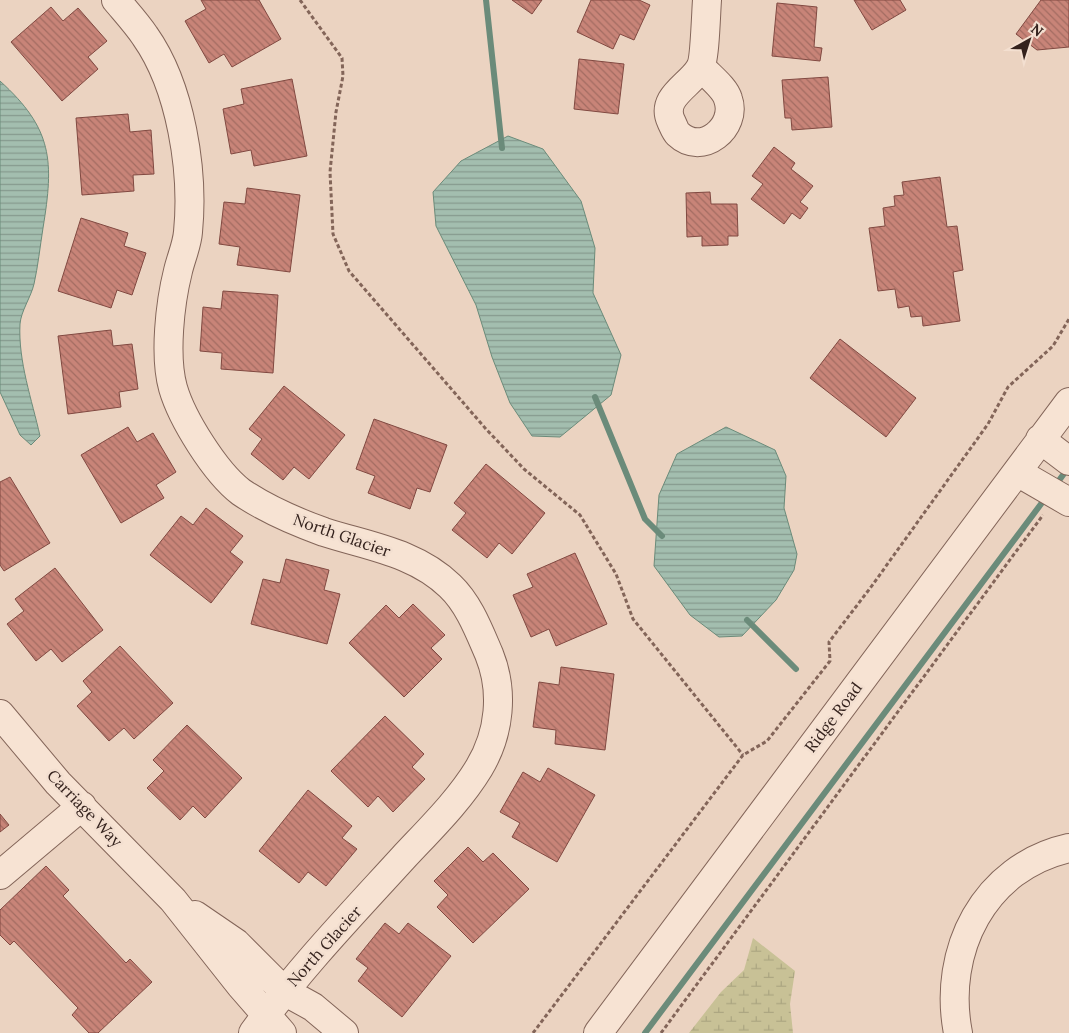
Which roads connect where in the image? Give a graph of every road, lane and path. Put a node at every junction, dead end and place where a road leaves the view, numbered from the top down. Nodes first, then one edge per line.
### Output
1 (116, 0) edge
2 (300, 0) edge
3 (707, 0) edge
4 (701, 68) dead end
5 (1069, 319) edge
6 (1069, 402) edge
7 (1040, 440) junction
8 (1069, 461) edge
9 (1017, 472) junction
10 (1064, 498) edge
11 (0, 714) edge
12 (743, 755) junction
13 (82, 806) junction
14 (1069, 848) edge
15 (0, 875) edge
16 (173, 900) junction
17 (284, 991) junction
18 (267, 1027) edge
19 (344, 1033) edge
20 (533, 1033) edge
21 (598, 1033) edge
22 (661, 1033) edge
23 (958, 1033) edge

1 - 17 street, North Glacier
2 - 12 path
3 - 4 street
5 - 12 path
6 - 7 street, Ridge Road
7 - 8 street
7 - 9 street, Ridge Road
9 - 10 street
9 - 21 street, Ridge Road
10 - 22 path
11 - 13 street, Carriage Way
12 - 20 path
13 - 15 street
13 - 16 street, Carriage Way
14 - 23 street
16 - 17 street, Carriage Way
16 - 18 street, Carriage Way
17 - 18 street, North Glacier
17 - 19 street, Carriage Way

